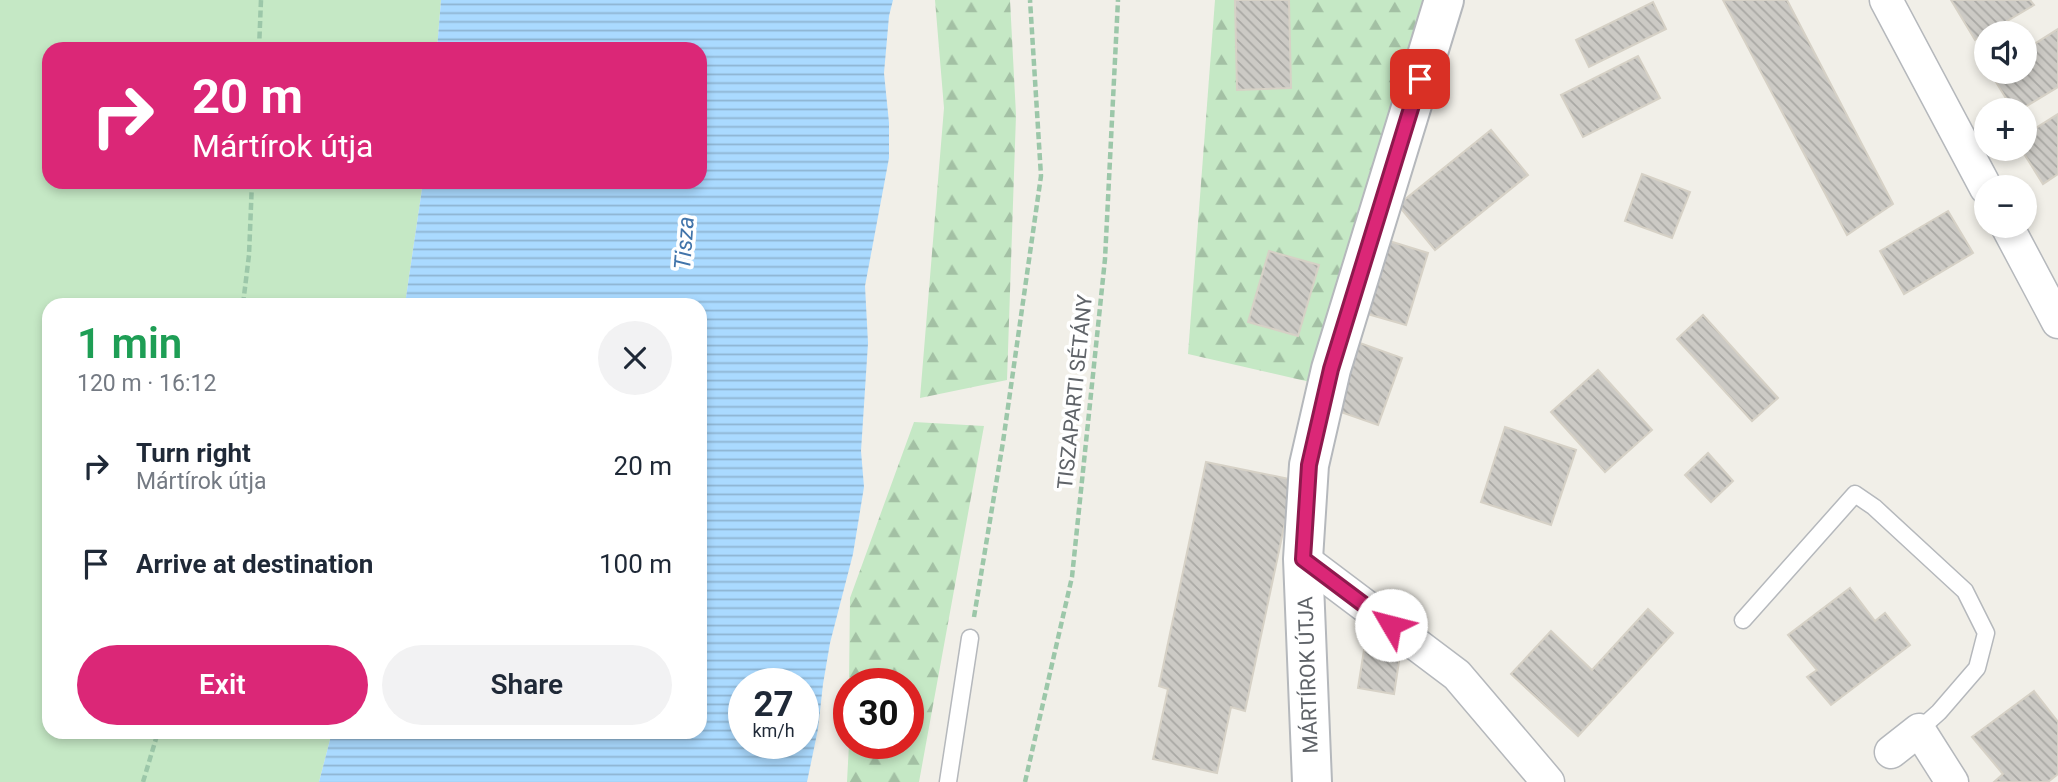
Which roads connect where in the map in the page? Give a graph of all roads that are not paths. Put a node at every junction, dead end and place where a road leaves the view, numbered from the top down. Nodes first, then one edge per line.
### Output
1 (1444, 0) edge
2 (1900, 5) edge
3 (1980, 175) edge
4 (2013, 238) edge
5 (2058, 322) edge
6 (1303, 559) junction
7 (1743, 620) dead end
8 (970, 638) road end
9 (1919, 730) junction
10 (1891, 752) dead end
11 (948, 782) edge
12 (1312, 782) edge
13 (1548, 782) edge
14 (1952, 782) edge

1 - 6 street, MÁRTÍROK ÚTJA
2 - 3 street
4 - 5 street
6 - 12 street, MÁRTÍROK ÚTJA
6 - 13 street
7 - 9 lane
8 - 11 lane
9 - 10 street
9 - 14 street

